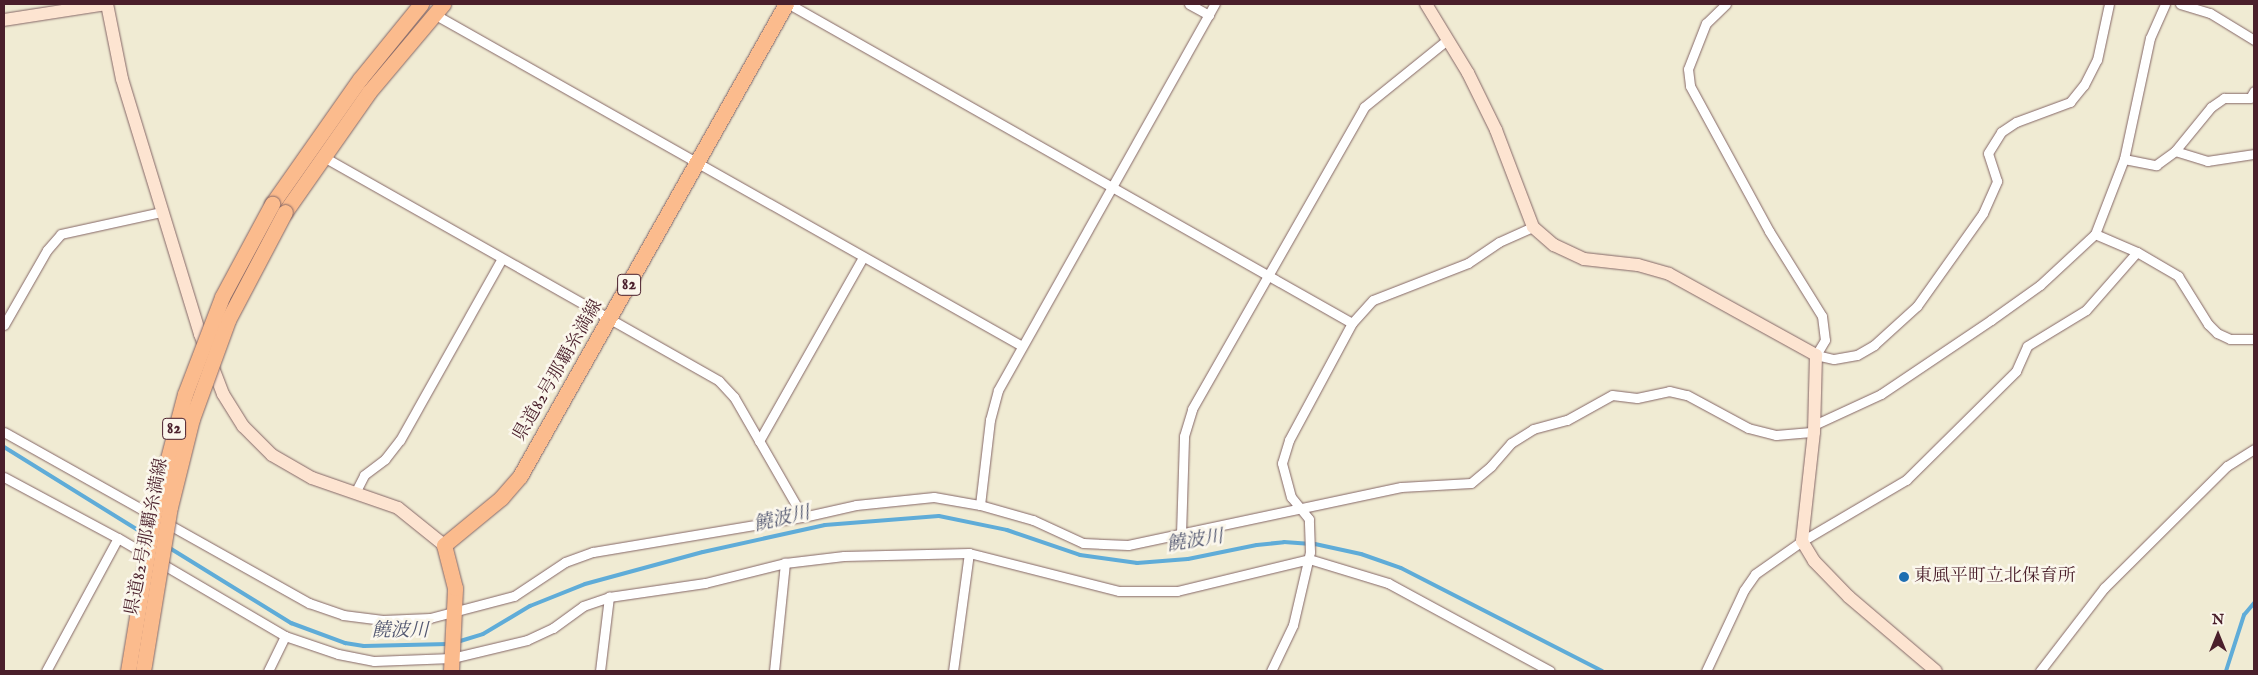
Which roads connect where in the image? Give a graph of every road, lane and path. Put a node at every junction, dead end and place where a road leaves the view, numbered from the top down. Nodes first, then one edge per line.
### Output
1 (107, 4) edge
2 (421, 4) edge
3 (788, 4) edge
4 (1189, 4) edge
5 (1215, 4) edge
6 (1426, 4) edge
7 (1726, 4) edge
8 (2109, 4) edge
9 (2165, 4) edge
10 (2180, 4) edge
11 (438, 9) edge
12 (1209, 15) junction
13 (4, 20) edge
14 (1447, 40) junction
15 (2254, 40) edge
16 (2254, 91) edge
17 (2175, 151) junction
18 (2254, 154) edge
19 (322, 156) junction
20 (2124, 159) junction
21 (696, 162) junction
22 (1112, 188) junction
23 (162, 212) junction
24 (1533, 227) junction
25 (2095, 234) junction
26 (2137, 252) junction
27 (863, 257) junction
28 (501, 260) junction
29 (1270, 276) junction
30 (609, 322) junction
31 (1352, 323) junction
32 (4, 325) edge
33 (2254, 339) edge
34 (1022, 346) junction
35 (1816, 355) junction
36 (1814, 429) junction
37 (4, 432) edge
38 (759, 441) junction
39 (2254, 448) edge
40 (4, 477) edge
41 (354, 493) junction
42 (980, 505) junction
43 (1301, 507) junction
44 (803, 517) junction
45 (1181, 534) junction
46 (118, 538) junction
47 (1802, 542) junction
48 (444, 545) junction
49 (970, 553) junction
50 (1309, 556) junction
51 (785, 563) junction
52 (609, 597) junction
53 (455, 618) junction
54 (285, 636) junction
55 (452, 659) edge
56 (46, 671) edge
57 (128, 671) edge
58 (144, 671) edge
59 (268, 671) edge
60 (600, 671) edge
61 (774, 671) edge
62 (953, 671) edge
63 (1271, 671) edge
64 (1550, 671) edge
65 (1706, 671) edge
66 (1936, 671) edge
67 (2040, 671) edge

1 - 13 street
1 - 23 street
2 - 57 main road, 県道82号那覇糸満線 / 82, bridge
3 - 21 main road, 県道82号那覇糸満線 / 82
3 - 22 street
4 - 12 street
5 - 12 street
6 - 14 street
7 - 35 street
8 - 35 street
9 - 20 street
10 - 15 street
11 - 19 main road, 県道82号那覇糸満線 / 82
11 - 21 street
12 - 22 street
14 - 24 street
14 - 29 street
16 - 17 street
17 - 18 street
17 - 20 street
19 - 28 street
19 - 58 main road, 県道82号那覇糸満線 / 82, bridge
20 - 25 street
21 - 27 street
21 - 30 main road, 県道82号那覇糸満線 / 82
22 - 29 street
22 - 34 street
23 - 32 street
23 - 41 street
24 - 31 street
24 - 35 street
25 - 26 street
25 - 36 street
26 - 33 street
26 - 47 street
27 - 34 street
27 - 38 street
28 - 30 street
28 - 41 street
29 - 31 street
29 - 45 street
30 - 38 street
30 - 48 main road, 県道82号那覇糸満線 / 82
31 - 43 street
34 - 42 street
35 - 36 street
36 - 43 street
36 - 47 street
37 - 53 street
38 - 44 street
39 - 67 street
40 - 46 street
41 - 48 street
42 - 44 street
42 - 45 street
43 - 45 street
43 - 50 street
44 - 53 street
46 - 54 street
46 - 56 street
47 - 65 street
47 - 66 street
48 - 53 main road
49 - 50 street
49 - 51 street
49 - 62 street
50 - 63 street
50 - 64 street
51 - 52 street
51 - 61 street
52 - 55 street
52 - 60 street
53 - 55 main road
54 - 55 street
54 - 59 street

